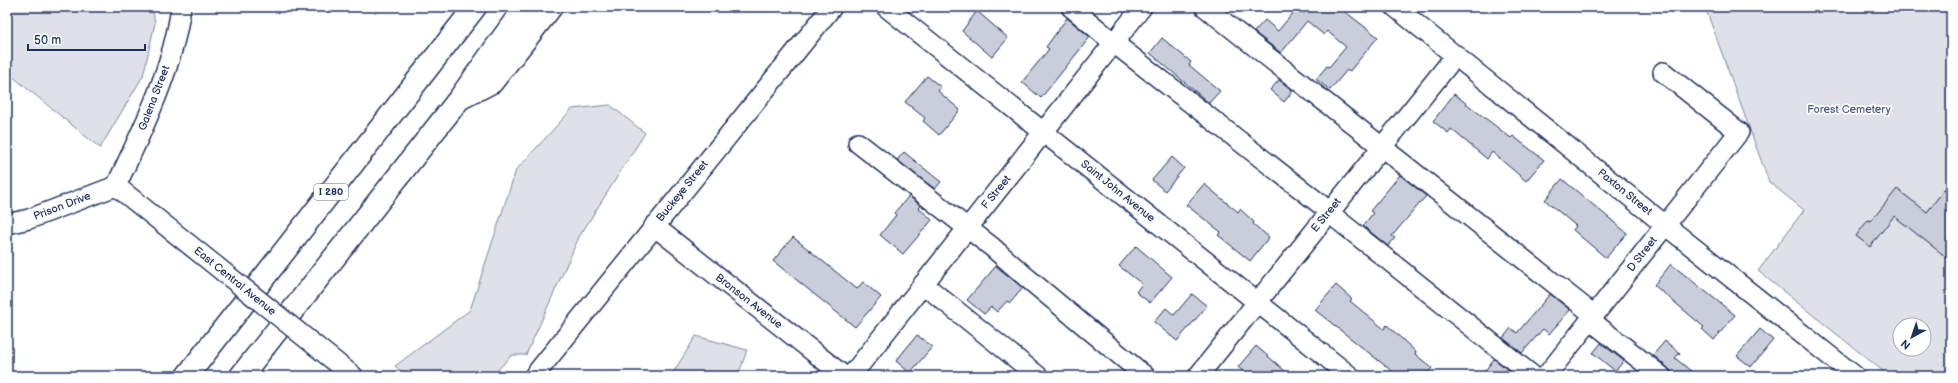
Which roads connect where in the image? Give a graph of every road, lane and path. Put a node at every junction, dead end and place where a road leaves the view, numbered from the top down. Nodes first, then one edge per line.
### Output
1 (181, 7) edge
2 (475, 7) edge
3 (525, 7) edge
4 (551, 7) edge
5 (832, 7) edge
6 (886, 7) edge
7 (1071, 7) edge
8 (1142, 7) edge
9 (1205, 7) edge
10 (1395, 7) edge
11 (1114, 43) junction
12 (1456, 54) junction
13 (1664, 72) dead end
14 (460, 98) junction
15 (1044, 133) junction
16 (858, 143) dead end
17 (1381, 147) junction
18 (116, 186) junction
19 (1328, 212) junction
20 (7, 224) edge
21 (654, 226) junction
22 (1665, 226) junction
23 (968, 227) junction
24 (923, 284) junction
25 (1256, 301) junction
26 (1592, 318) junction
27 (187, 376) edge
28 (241, 376) edge
29 (353, 376) edge
30 (534, 376) edge
31 (844, 376) edge
32 (851, 376) edge
33 (1038, 376) edge
34 (1145, 376) edge
35 (1198, 376) edge
36 (1350, 376) edge
37 (1532, 376) edge
38 (1546, 376) edge
39 (1661, 376) edge
40 (1855, 376) edge

1 - 18 street, Galena Street
2 - 27 highway, I 280
3 - 14 highway
4 - 14 highway
5 - 21 street, Buckeye Street
6 - 15 street, Saint John Avenue
7 - 11 street
8 - 11 street, F Street
9 - 17 street
10 - 12 street, Paxton Street
11 - 15 street, F Street
11 - 19 street
12 - 17 street, E Street
12 - 22 street, Paxton Street
13 - 22 street, D Street
14 - 28 highway
15 - 23 street, F Street
15 - 25 street, Saint John Avenue
16 - 23 street
17 - 19 street, E Street
17 - 26 street
18 - 20 street, Prison Drive
18 - 29 street, East Central Avenue, bridge
19 - 25 street, E Street
19 - 37 street
21 - 30 street, Buckeye Street
21 - 31 street, Bronson Avenue
22 - 26 street, D Street
22 - 40 street, Paxton Street
23 - 24 street, F Street
23 - 34 street
24 - 32 street, F Street
24 - 33 street
25 - 35 street, E Street
25 - 36 street, Saint John Avenue
26 - 38 street, D Street
26 - 39 street

